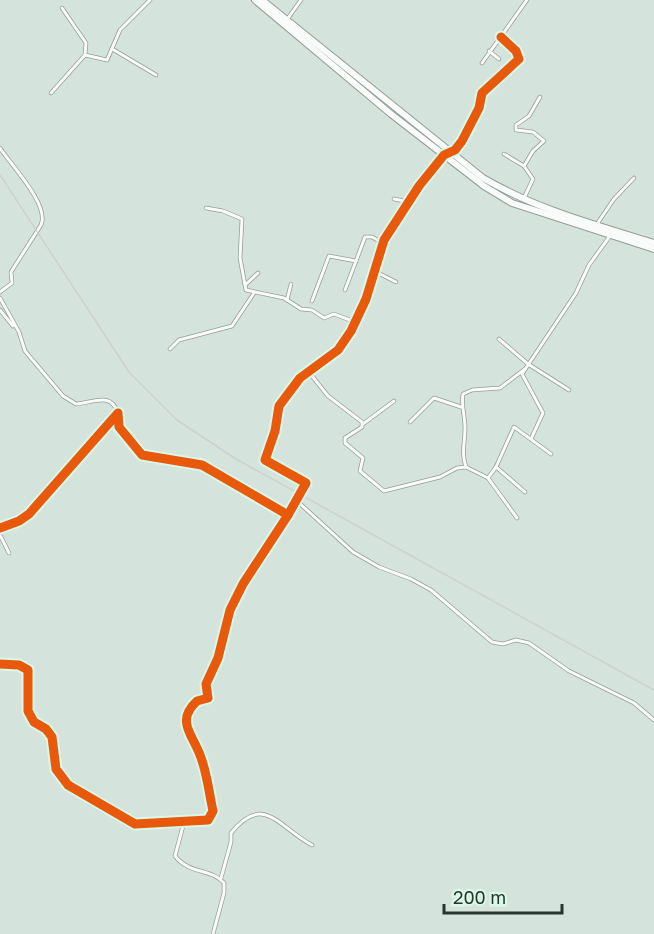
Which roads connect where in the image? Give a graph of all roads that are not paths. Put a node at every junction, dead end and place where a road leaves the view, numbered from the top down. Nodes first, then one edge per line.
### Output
1 (150, 0) edge
2 (255, 0) edge
3 (262, 0) edge
4 (301, 0) edge
5 (527, 0) edge
6 (62, 8) dead end
7 (286, 21) junction
8 (501, 37) junction
9 (114, 50) junction
10 (489, 51) junction
11 (85, 55) junction
12 (499, 59) dead end
13 (482, 63) dead end
14 (156, 75) dead end
15 (51, 93) dead end
16 (540, 97) dead end
17 (0, 148) edge
18 (447, 154) junction
19 (504, 154) dead end
20 (524, 166) junction
21 (634, 178) dead end
22 (394, 199) dead end
23 (523, 200) junction
24 (409, 202) junction
25 (206, 208) dead end
26 (596, 225) junction
27 (611, 236) junction
28 (383, 243) junction
29 (654, 243) edge
30 (654, 249) edge
31 (356, 261) junction
32 (374, 271) junction
33 (258, 273) dead end
34 (396, 282) dead end
35 (291, 284) dead end
36 (245, 285) junction
37 (345, 290) dead end
38 (0, 292) edge
39 (254, 293) junction
40 (0, 298) edge
41 (286, 300) junction
42 (312, 301) dead end
43 (0, 310) edge
44 (355, 322) junction
45 (17, 330) junction
46 (499, 339) dead end
47 (170, 349) dead end
48 (527, 366) junction
49 (308, 371) junction
50 (569, 390) dead end
51 (394, 401) dead end
52 (461, 407) junction
53 (118, 413) junction
54 (410, 422) dead end
55 (363, 424) junction
56 (531, 438) junction
57 (550, 454) dead end
58 (466, 467) junction
59 (496, 467) junction
60 (488, 478) junction
61 (525, 492) dead end
62 (297, 501) junction
63 (288, 515) junction
64 (517, 518) dead end
65 (0, 528) edge
66 (0, 535) edge
67 (9, 553) dead end
68 (0, 664) edge
69 (654, 720) edge
70 (184, 822) junction
71 (312, 845) dead end
72 (221, 879) junction
73 (213, 934) edge

1 - 9 street
2 - 18 highway
3 - 7 highway
4 - 7 street
5 - 8 street
6 - 11 street
7 - 18 highway
8 - 10 street
8 - 18 street
9 - 11 street
9 - 14 street
10 - 12 street
10 - 13 street
11 - 15 street
16 - 20 street
17 - 38 street
18 - 23 highway
18 - 24 street
18 - 27 highway
19 - 20 street
20 - 23 street
21 - 26 street
22 - 24 street
23 - 26 highway
24 - 28 street
25 - 36 street
26 - 29 highway
27 - 30 highway
27 - 48 street
28 - 31 street
28 - 32 street
31 - 37 street
31 - 42 street
32 - 34 street
32 - 44 street
33 - 36 street
35 - 41 street
36 - 39 street
39 - 41 street
39 - 47 street
40 - 45 street
41 - 44 street
43 - 45 street
44 - 49 street
45 - 53 street
46 - 48 street
48 - 50 street
48 - 52 street
48 - 56 street
49 - 55 street
49 - 62 street
51 - 55 street
52 - 54 street
52 - 58 street
53 - 63 street
53 - 65 street
55 - 58 street
56 - 57 street
56 - 59 street
58 - 60 street
59 - 60 street
59 - 61 street
60 - 64 street
62 - 63 street
62 - 69 street
63 - 70 street
66 - 67 street
68 - 70 street
70 - 72 street
71 - 72 street
72 - 73 street

